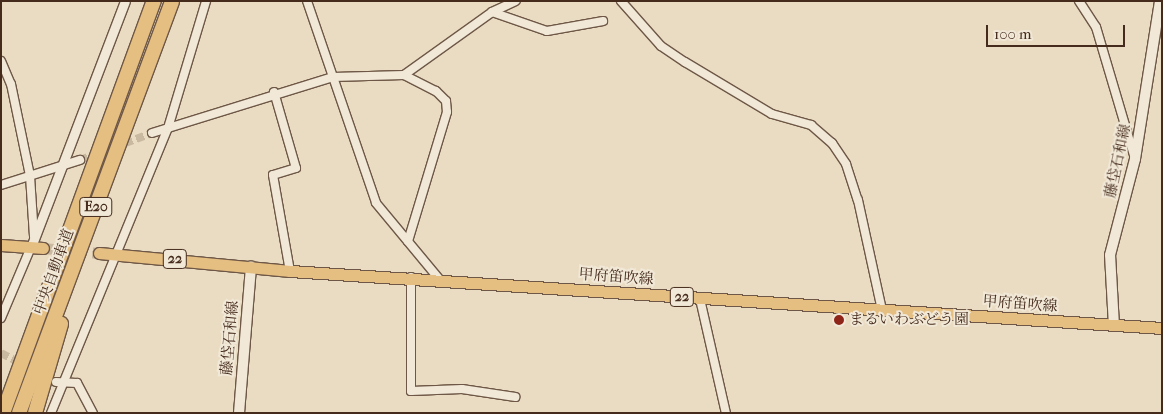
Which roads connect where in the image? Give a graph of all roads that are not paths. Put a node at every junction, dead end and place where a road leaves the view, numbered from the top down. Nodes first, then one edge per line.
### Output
1 (125, 1) edge
2 (154, 1) edge
3 (172, 1) edge
4 (206, 1) edge
5 (307, 1) edge
6 (516, 1) edge
7 (621, 1) edge
8 (1080, 1) edge
9 (1160, 1) edge
10 (492, 12) junction
11 (603, 21) dead end
12 (1, 61) edge
13 (404, 76) junction
14 (333, 77) junction
15 (274, 92) junction
16 (168, 128) junction
17 (152, 133) tunnel mouth
18 (1135, 159) junction
19 (80, 160) tunnel mouth
20 (63, 166) junction
21 (30, 176) junction
22 (1, 185) edge
23 (93, 215) junction
24 (408, 241) junction
25 (1, 245) edge
26 (36, 245) junction
27 (99, 253) tunnel mouth
28 (114, 254) junction
29 (251, 266) junction
30 (290, 271) junction
31 (411, 277) junction
32 (439, 279) junction
33 (700, 299) junction
34 (882, 310) junction
35 (1, 318) edge
36 (1114, 326) junction
37 (1162, 328) edge
38 (59, 383) junction
39 (515, 397) dead end
40 (2, 412) edge
41 (19, 413) edge
42 (35, 413) edge
43 (51, 413) edge
44 (93, 413) edge
45 (239, 413) edge
46 (726, 413) edge

1 - 20 street
2 - 40 highway, 中央自動車道 / E20
3 - 23 highway, 中央自動車道 / E20
4 - 16 street
5 - 14 street
6 - 10 street
7 - 34 street
8 - 18 street
9 - 18 main road, 藤垈石和線
10 - 11 street
10 - 13 street
12 - 21 street
13 - 14 street
13 - 24 street
14 - 15 street
14 - 24 street
15 - 16 street
15 - 30 street
16 - 17 street
16 - 28 street
18 - 36 main road, 藤垈石和線
19 - 20 street
20 - 21 street
20 - 26 street
21 - 22 street
21 - 26 street
23 - 41 highway, 中央自動車道 / E20
23 - 42 highway
24 - 32 street
25 - 26 main road
26 - 35 street
27 - 28 main road, 甲府笛吹線 / 22
28 - 29 main road, 甲府笛吹線 / 22
28 - 38 street
29 - 30 main road, 甲府笛吹線 / 22
29 - 45 main road, 藤垈石和線
30 - 31 main road, 甲府笛吹線 / 22
31 - 32 main road, 甲府笛吹線 / 22
31 - 39 street
32 - 33 main road, 甲府笛吹線 / 22
33 - 34 main road, 甲府笛吹線 / 22
33 - 46 street
34 - 36 main road, 甲府笛吹線 / 22
36 - 37 main road, 甲府笛吹線 / 22
38 - 43 street
38 - 44 street

